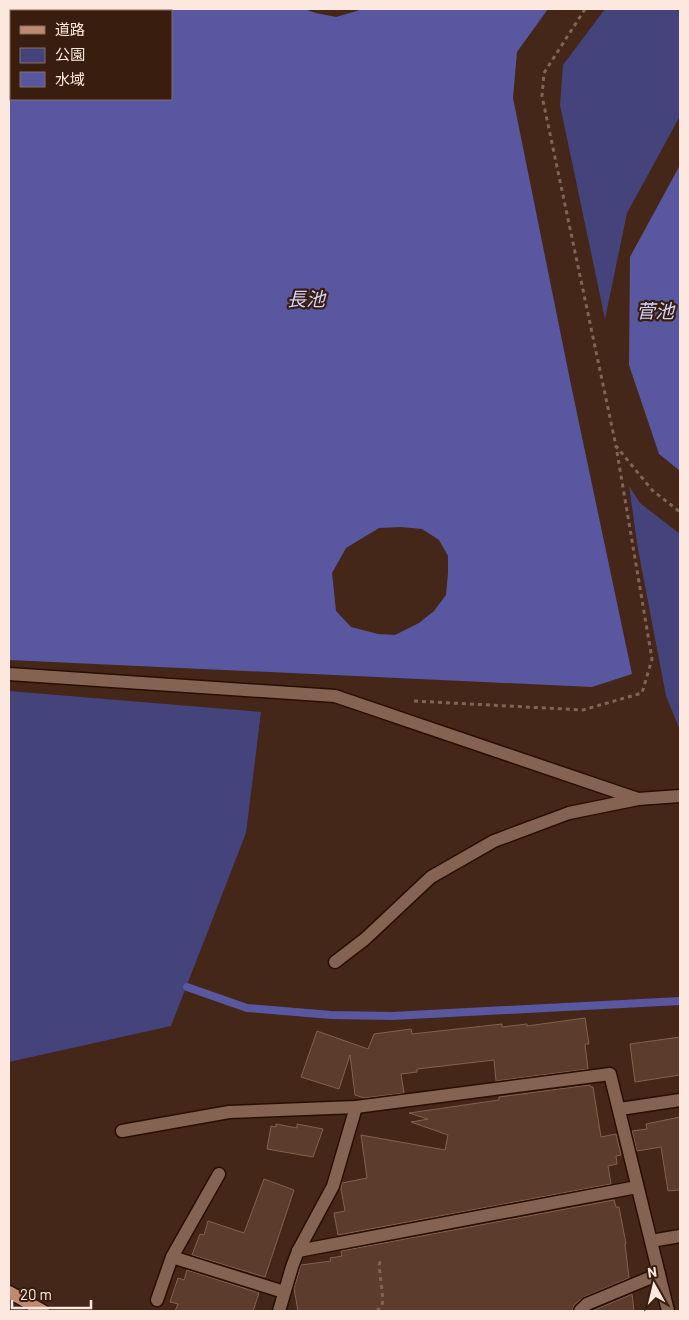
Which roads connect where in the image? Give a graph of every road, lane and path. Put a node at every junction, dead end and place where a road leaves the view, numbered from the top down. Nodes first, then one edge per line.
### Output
1 (585, 9) edge
2 (616, 446) junction
3 (680, 512) edge
4 (9, 674) edge
5 (405, 700) dead end
6 (680, 796) edge
7 (638, 798) junction
8 (334, 962) dead end
9 (680, 1100) edge
10 (356, 1107) junction
11 (620, 1109) junction
12 (122, 1131) dead end
13 (219, 1174) dead end
14 (637, 1187) junction
15 (680, 1236) edge
16 (651, 1241) junction
17 (298, 1251) junction
18 (172, 1257) junction
19 (382, 1258) dead end
20 (659, 1274) junction
21 (9, 1292) edge
22 (284, 1292) junction
23 (157, 1300) dead end
24 (43, 1311) edge
25 (279, 1311) edge
26 (377, 1311) edge
27 (580, 1311) edge
28 (668, 1311) edge

1 - 2 path
2 - 3 path
2 - 5 path
4 - 7 street
6 - 7 street
7 - 8 street
9 - 11 street
10 - 11 street
10 - 12 street
10 - 17 street
11 - 14 street
13 - 18 street
14 - 16 street
14 - 17 street
15 - 16 street
16 - 20 street
17 - 22 street
18 - 22 street
18 - 23 street
19 - 26 path
20 - 27 street
20 - 28 street
21 - 24 main road
22 - 25 street

